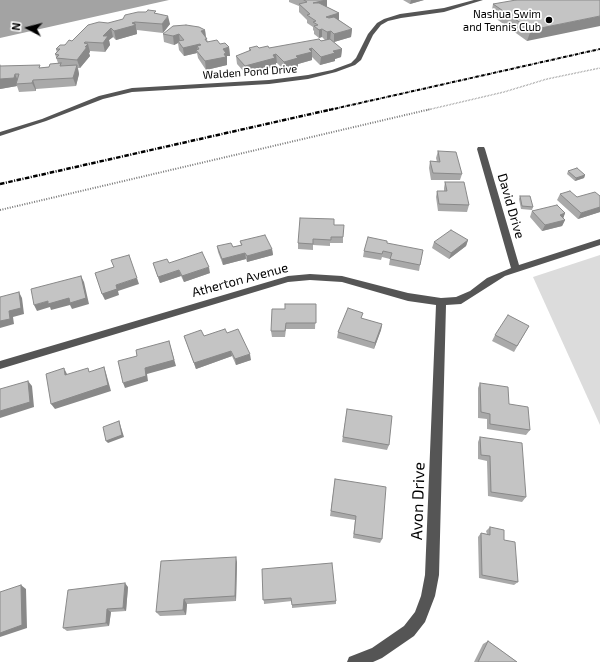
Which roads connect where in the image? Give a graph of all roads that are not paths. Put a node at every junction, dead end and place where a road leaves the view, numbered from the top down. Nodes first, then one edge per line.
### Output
1 (480, 0) edge
2 (0, 134) edge
3 (481, 149) dead end
4 (600, 242) edge
5 (516, 270) junction
6 (441, 302) junction
7 (0, 365) edge
8 (354, 662) edge

1 - 2 street, Walden Pond Drive
3 - 5 street, David Drive
4 - 5 street, Atherton Avenue
5 - 6 street, Atherton Avenue
6 - 7 street, Atherton Avenue
6 - 8 street, Avon Drive

